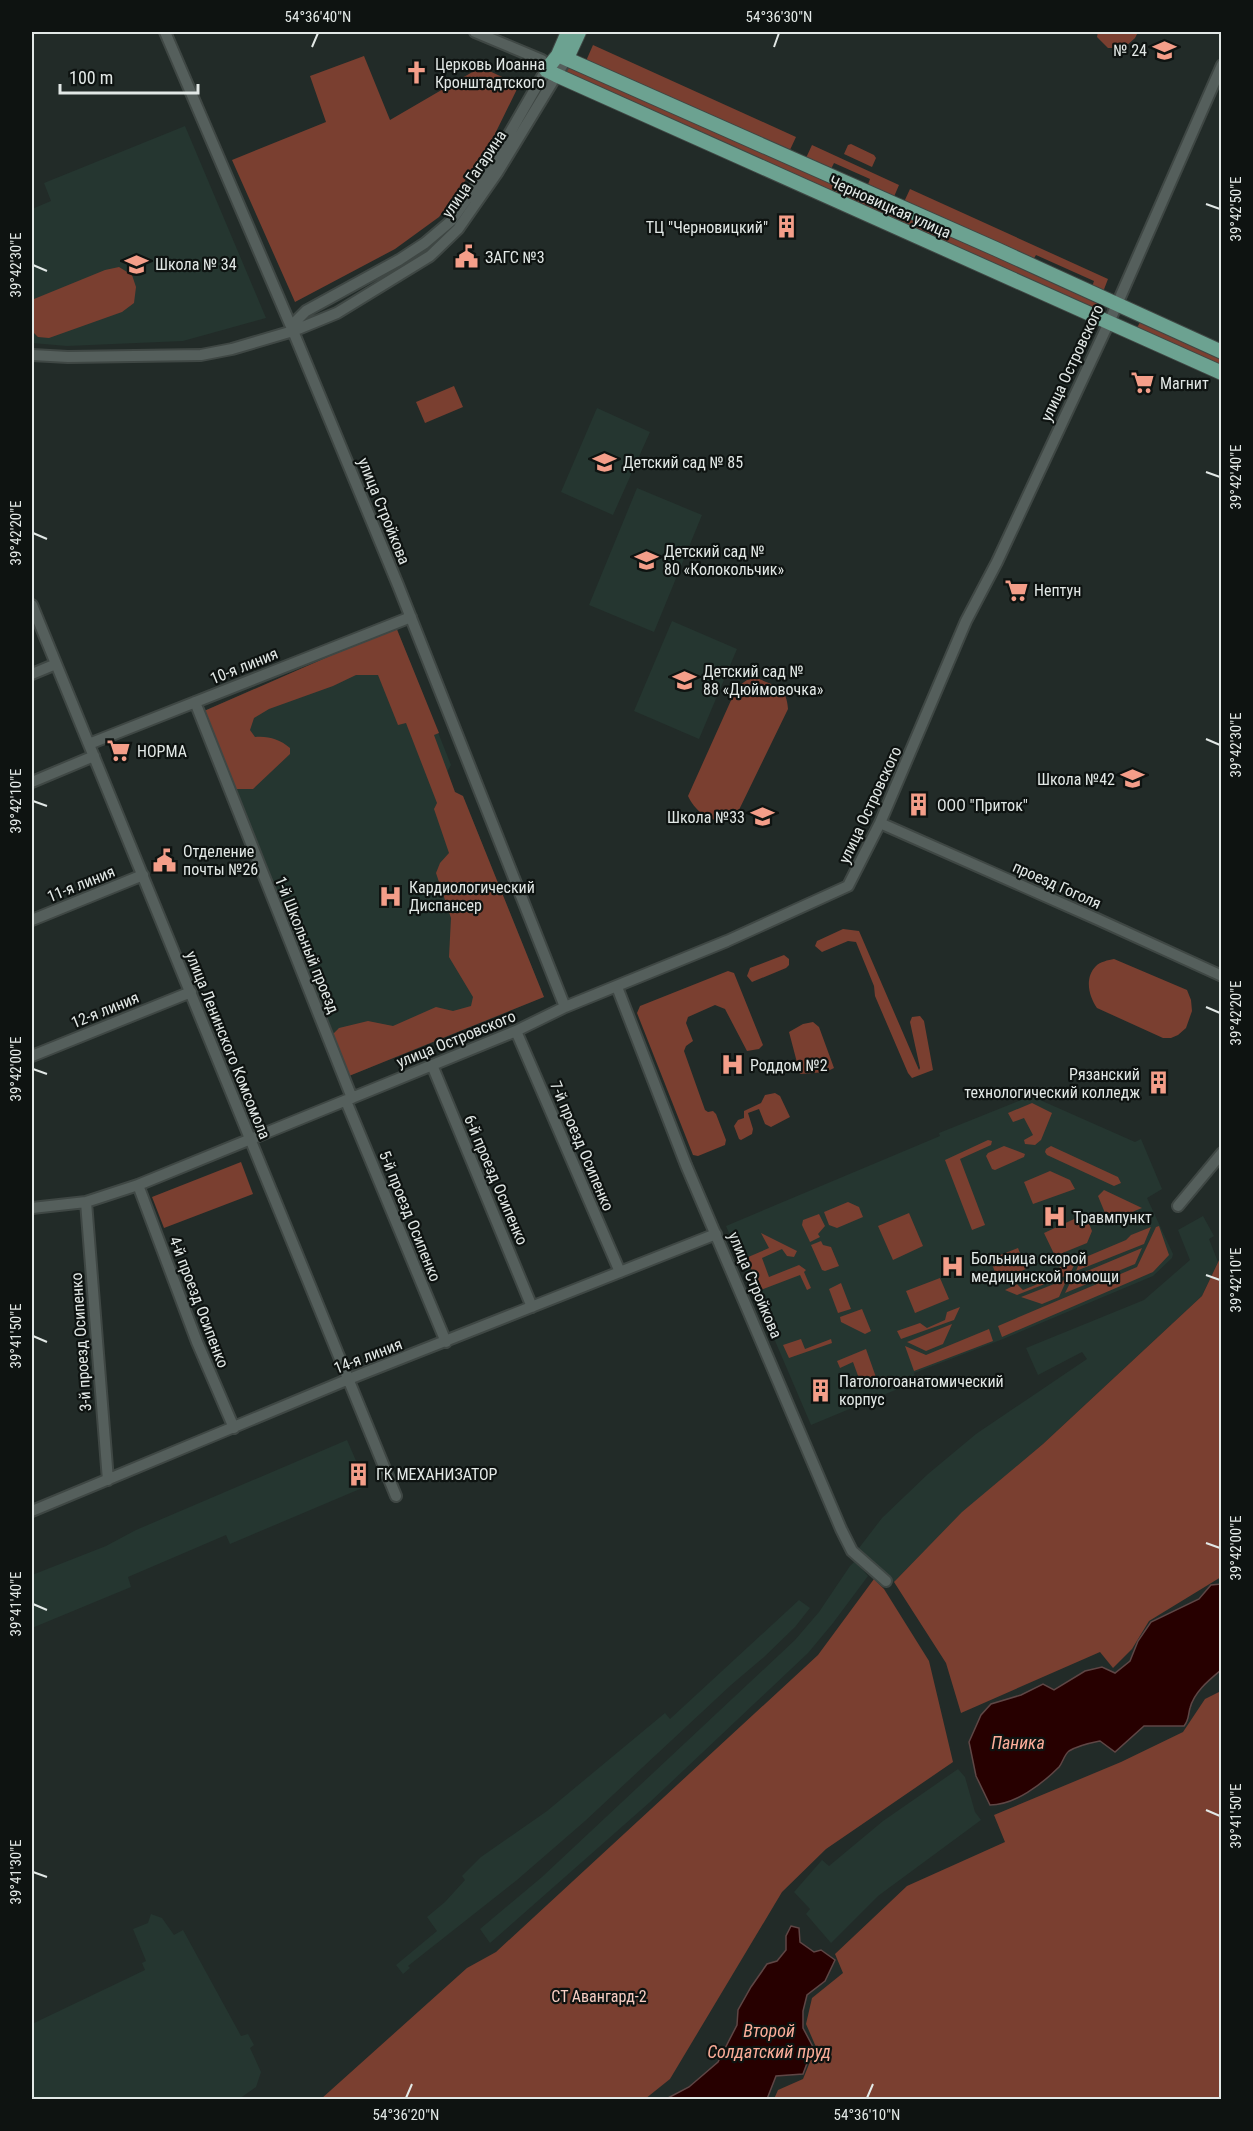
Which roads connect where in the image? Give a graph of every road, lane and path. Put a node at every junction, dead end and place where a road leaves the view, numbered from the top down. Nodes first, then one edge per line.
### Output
1 (165, 32) edge
2 (476, 32) edge
3 (568, 32) edge
4 (579, 32) edge
5 (562, 57) junction
6 (1221, 65) edge
7 (548, 68) junction
8 (1117, 305) junction
9 (1108, 324) junction
10 (293, 331) junction
11 (1221, 352) edge
12 (32, 355) edge
13 (1221, 374) edge
14 (32, 605) edge
15 (411, 617) junction
16 (56, 664) junction
17 (32, 674) edge
18 (195, 702) junction
19 (88, 744) junction
20 (94, 756) junction
21 (32, 782) edge
22 (880, 823) junction
23 (142, 875) junction
24 (32, 920) edge
25 (1221, 976) edge
26 (616, 987) junction
27 (190, 992) junction
28 (565, 1007) junction
29 (516, 1031) junction
30 (32, 1056) edge
31 (432, 1065) junction
32 (349, 1100) junction
33 (250, 1140) junction
34 (1221, 1153) edge
35 (138, 1185) junction
36 (86, 1203) junction
37 (1178, 1206) dead end
38 (32, 1208) edge
39 (716, 1233) junction
40 (620, 1272) junction
41 (532, 1307) junction
42 (446, 1342) junction
43 (349, 1379) junction
44 (234, 1428) junction
45 (108, 1480) junction
46 (396, 1496) dead end
47 (32, 1511) edge
48 (886, 1581) dead end

1 - 10 street, улица Стройкова
2 - 7 street
3 - 5 main road, улица Гагарина
4 - 5 main road, улица Гагарина
5 - 7 main road, улица Гагарина
5 - 8 main road, Черновицкая улица
6 - 8 street, улица Островского
7 - 9 main road, Черновицкая улица
7 - 10 street, улица Гагарина
7 - 10 street, улица Гагарина
8 - 9 street, улица Островского
8 - 11 main road, Черновицкая улица
9 - 13 main road, Черновицкая улица
9 - 22 street, улица Островского
10 - 12 street, улица Гагарина
10 - 15 street, улица Стройкова
14 - 16 street, улица Ленинского Комсомола
15 - 18 street, 10-я линия
15 - 28 street, улица Стройкова
16 - 17 street
16 - 19 street, улица Ленинского Комсомола
18 - 19 street, 10-я линия
18 - 32 street, 1-й Школьный проезд
19 - 20 street, улица Ленинского Комсомола
20 - 21 street
20 - 23 street, улица Ленинского Комсомола
22 - 25 street, проезд Гоголя
22 - 26 street, улица Островского
23 - 24 street, 11-я линия
23 - 27 street, улица Ленинского Комсомола
26 - 28 street, улица Островского
26 - 39 street, улица Стройкова
27 - 30 street, 12-я линия
27 - 33 street, улица Ленинского Комсомола
28 - 29 street, улица Островского
29 - 31 street, улица Островского
29 - 40 street, 7-й проезд Осипенко
31 - 32 street, улица Островского
31 - 41 street, 6-й проезд Осипенко
32 - 33 street, улица Островского
32 - 42 street, 5-й проезд Осипенко
33 - 35 street, улица Островского
33 - 43 street, улица Ленинского Комсомола
34 - 37 street
35 - 36 street, улица Островского
35 - 44 street, 4-й проезд Осипенко
36 - 38 street, улица Островского
36 - 45 street, 3-й проезд Осипенко
39 - 40 street, 14-я линия
39 - 48 street, улица Стройкова
40 - 41 street, 14-я линия
41 - 42 street, 14-я линия
42 - 43 street, 14-я линия
43 - 44 street, 14-я линия
43 - 46 street, улица Ленинского Комсомола
44 - 45 street, 14-я линия
45 - 47 street, 14-я линия

